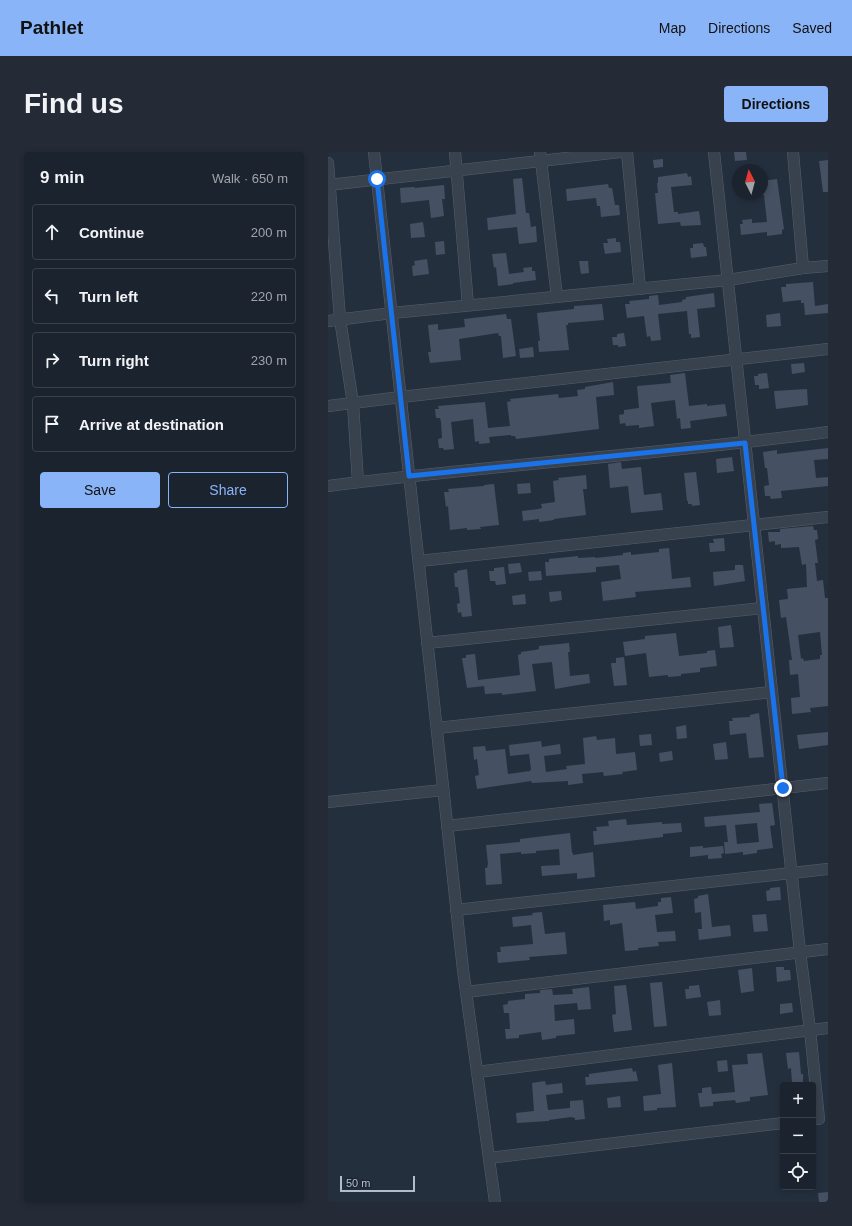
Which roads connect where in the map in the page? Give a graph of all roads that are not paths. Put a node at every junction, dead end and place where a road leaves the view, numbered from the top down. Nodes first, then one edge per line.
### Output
1 (374, 152) edge
2 (455, 152) edge
3 (620, 152) edge
4 (628, 152) edge
5 (714, 152) edge
6 (793, 152) edge
7 (540, 156) edge
8 (328, 163) edge
9 (457, 170) junction
10 (377, 179) junction
11 (329, 185) edge
12 (828, 266) edge
13 (804, 268) junction
14 (728, 280) junction
15 (640, 289) junction
16 (557, 297) junction
17 (468, 306) junction
18 (392, 313) junction
19 (340, 320) junction
20 (328, 321) edge
21 (828, 349) edge
22 (736, 359) junction
23 (401, 396) junction
24 (354, 404) junction
25 (328, 406) edge
26 (828, 432) edge
27 (745, 443) junction
28 (409, 476) junction
29 (358, 482) junction
30 (328, 486) edge
31 (828, 517) edge
32 (754, 526) junction
33 (419, 561) junction
34 (763, 608) junction
35 (428, 643) junction
36 (772, 692) junction
37 (437, 728) junction
38 (828, 783) edge
39 (783, 788) junction
40 (443, 790) junction
41 (328, 802) edge
42 (447, 826) junction
43 (828, 869) edge
44 (792, 873) junction
45 (456, 910) junction
46 (828, 949) edge
47 (800, 952) junction
48 (466, 992) junction
49 (828, 1028) edge
50 (810, 1030) junction
51 (477, 1072) junction
52 (820, 1118) edge
53 (780, 1123) edge
54 (489, 1158) junction
55 (495, 1202) edge

1 - 10 street
2 - 9 street
3 - 7 street
4 - 15 street
5 - 14 street
6 - 13 street
7 - 9 street
7 - 16 street
8 - 11 street
9 - 10 street
9 - 17 street
10 - 11 street
10 - 18 street
11 - 19 street
12 - 13 street
13 - 14 street
14 - 15 street
14 - 22 street
15 - 16 street
16 - 17 street
17 - 18 street
18 - 19 street
18 - 23 street
19 - 20 street
19 - 24 street
21 - 22 street
22 - 23 street
22 - 27 street
23 - 24 street
23 - 28 street
24 - 25 street
24 - 29 street
26 - 27 street
27 - 28 street
27 - 32 street
28 - 29 street
28 - 33 street
29 - 30 street
31 - 32 street
32 - 33 street
32 - 34 street
33 - 35 street
34 - 35 street
34 - 36 street
35 - 37 street
36 - 37 street
36 - 39 street
37 - 40 street
38 - 39 street
39 - 42 street
39 - 44 street
40 - 41 street
40 - 42 street
42 - 45 street
43 - 44 street
44 - 45 street
44 - 47 street
45 - 48 street
46 - 47 street
47 - 48 street
47 - 50 street
48 - 51 street
49 - 50 street
50 - 51 street
50 - 52 street
51 - 54 street
53 - 54 street
54 - 55 street

